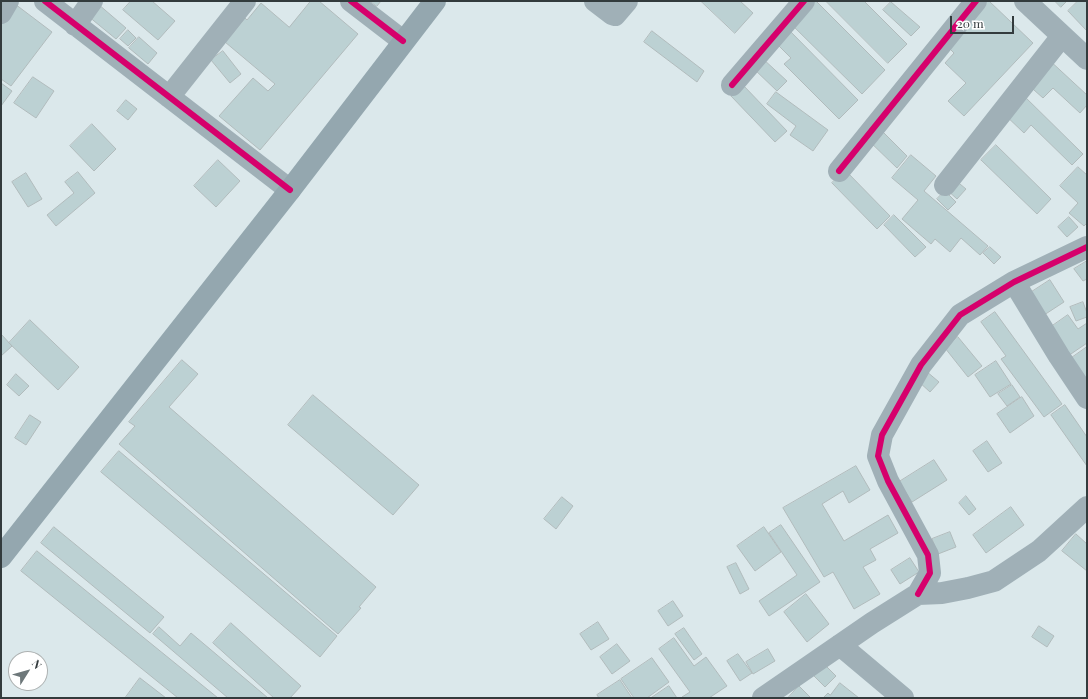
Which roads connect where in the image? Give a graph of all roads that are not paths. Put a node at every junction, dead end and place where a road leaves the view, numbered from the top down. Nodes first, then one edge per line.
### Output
1 (8, 1) edge
2 (45, 1) edge
3 (92, 1) edge
4 (245, 1) edge
5 (351, 1) edge
6 (435, 1) edge
7 (595, 1) edge
8 (627, 1) edge
9 (804, 1) edge
10 (976, 1) edge
11 (1024, 1) edge
12 (1, 13) edge
13 (75, 25) junction
14 (1062, 36) junction
15 (403, 41) junction
16 (1087, 59) edge
17 (732, 85) dead end
18 (169, 97) junction
19 (839, 171) dead end
20 (945, 185) dead end
21 (290, 190) junction
22 (1087, 246) edge
23 (1014, 282) junction
24 (1087, 398) edge
25 (1087, 508) edge
26 (1, 557) edge
27 (918, 594) junction
28 (840, 645) junction
29 (763, 698) edge
30 (904, 698) edge

1 - 12 street
2 - 13 street
3 - 13 street
4 - 18 street
5 - 15 street
6 - 15 main road
7 - 8 street
9 - 17 street
10 - 19 street
11 - 14 street
13 - 18 street
14 - 16 street
14 - 20 street
15 - 21 main road
18 - 21 street
21 - 26 main road
22 - 23 street
23 - 24 street
23 - 27 street
25 - 27 street
27 - 28 street
28 - 29 street
28 - 30 street

